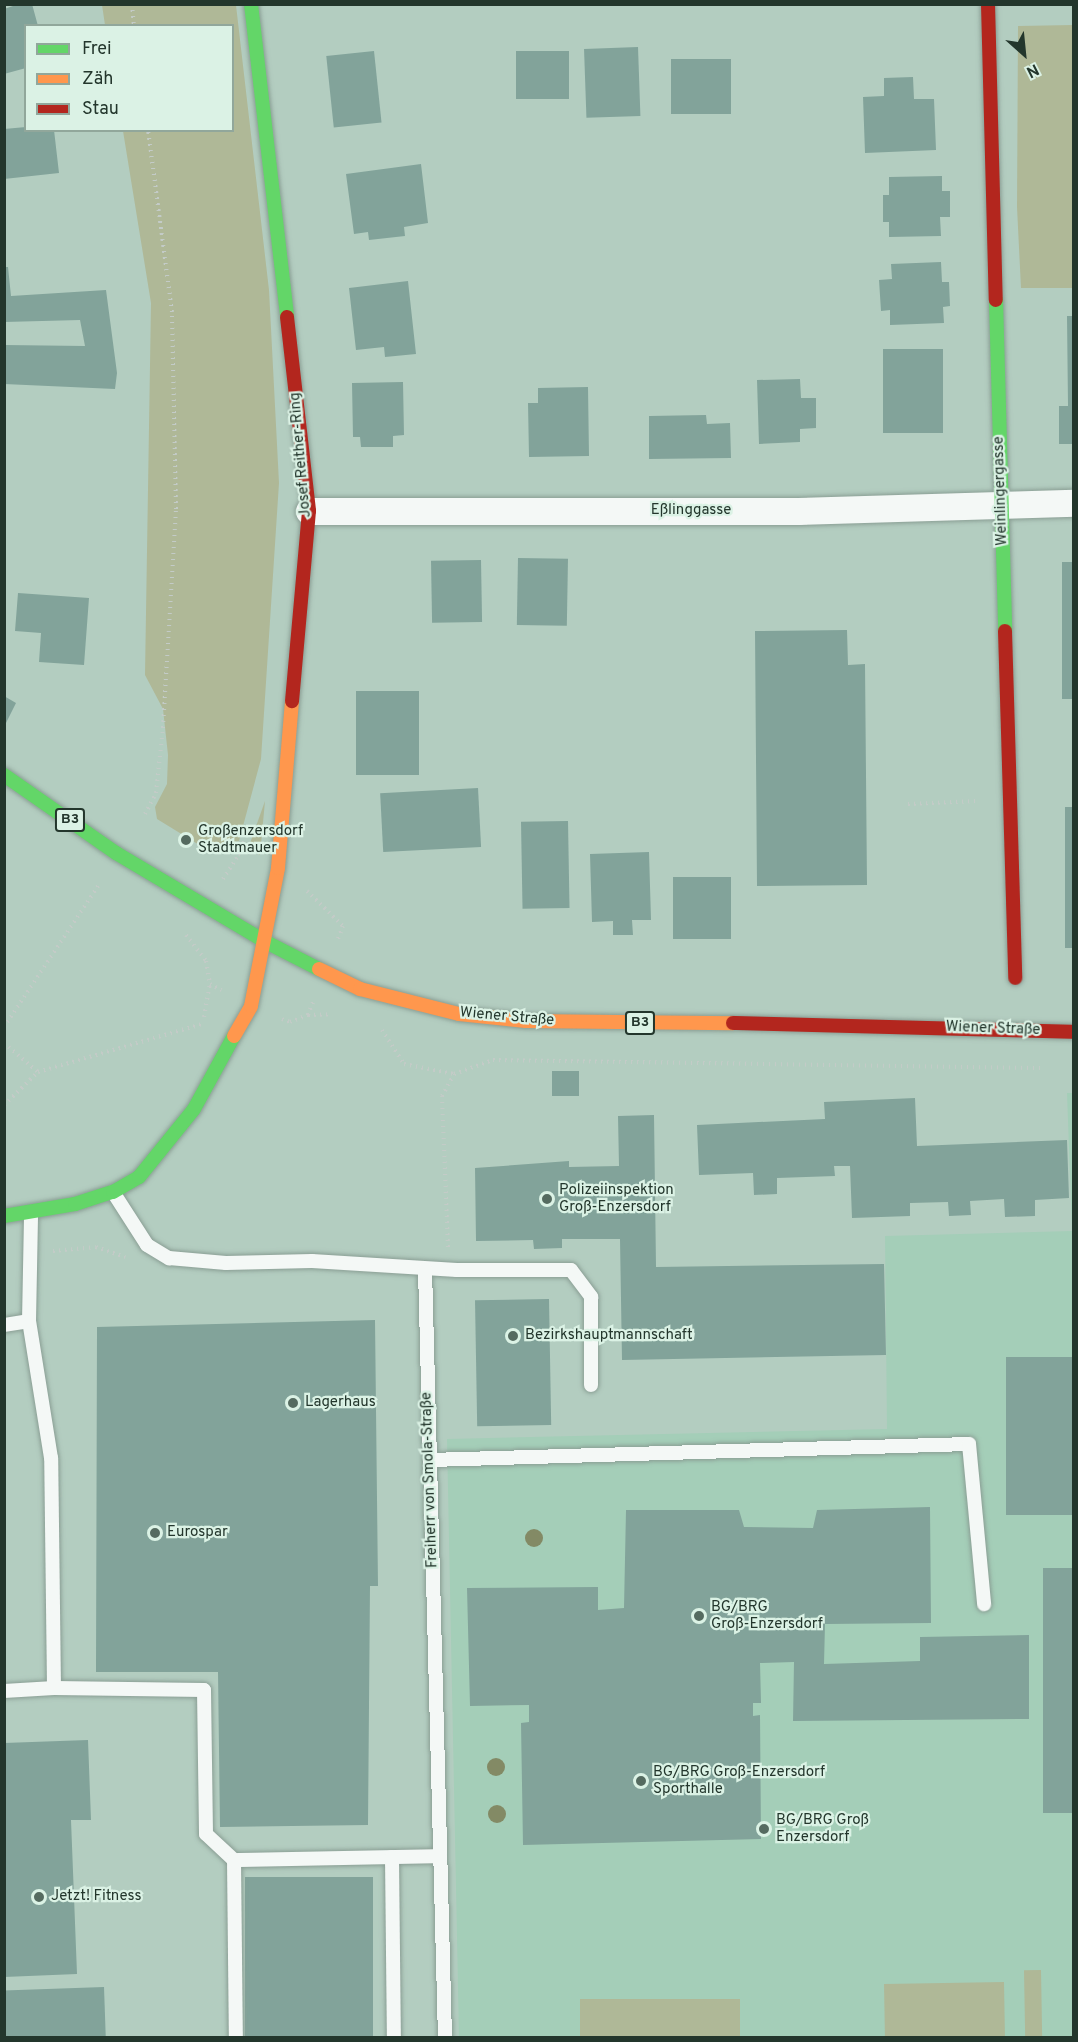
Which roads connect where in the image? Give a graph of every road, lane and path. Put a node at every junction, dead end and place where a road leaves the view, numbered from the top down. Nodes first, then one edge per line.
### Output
1 (132, 4) edge
2 (251, 4) edge
3 (988, 4) edge
4 (134, 24) edge
5 (148, 132) edge
6 (1074, 503) edge
7 (1002, 505) junction
8 (309, 512) junction
9 (4, 775) edge
10 (1009, 801) junction
11 (908, 804) dead end
12 (145, 814) dead end
13 (249, 857) dead end
14 (228, 871) dead end
15 (103, 878) dead end
16 (299, 884) dead end
17 (189, 931) dead end
18 (264, 941) junction
19 (335, 945) dead end
20 (1015, 978) dead end
21 (210, 984) junction
22 (219, 988) dead end
23 (312, 1005) dead end
24 (286, 1021) dead end
25 (4, 1027) edge
26 (1074, 1032) edge
27 (4, 1043) edge
28 (38, 1072) junction
29 (454, 1074) dead end
30 (4, 1106) edge
31 (113, 1192) junction
32 (31, 1212) junction
33 (4, 1216) edge
34 (449, 1255) dead end
35 (425, 1269) junction
36 (29, 1321) junction
37 (4, 1325) edge
38 (591, 1385) dead end
39 (430, 1460) junction
40 (984, 1604) dead end
41 (54, 1688) junction
42 (4, 1691) edge
43 (440, 1856) junction
44 (392, 1857) junction
45 (234, 1860) junction
46 (236, 2037) edge
47 (394, 2037) edge
48 (445, 2037) edge

1 - 4 path
2 - 8 street, Josef Reither-Ring
3 - 7 street, Weinlingergasse
5 - 12 path
6 - 7 street, Eßlinggasse
7 - 8 street, Eßlinggasse
7 - 10 street, Weinlingergasse
8 - 18 street, Josef Reither-Ring
9 - 18 street, Wiener Straße / B3
10 - 11 path
10 - 20 street, Weinlingergasse
13 - 14 path
15 - 25 path
16 - 19 path
17 - 21 path
18 - 26 street, Wiener Straße / B3
18 - 31 street, Josef Reither-Ring
21 - 22 path
21 - 28 path
23 - 24 path
27 - 28 path
28 - 30 path
29 - 34 path
31 - 32 street, Josef Reither-Ring
31 - 35 lane
32 - 33 street, Josef Reither-Ring
32 - 36 lane
35 - 38 lane
35 - 39 lane, Freiherr von Smola-Straße
36 - 37 lane
36 - 41 lane
39 - 40 lane
39 - 43 lane, Freiherr von Smola-Straße
41 - 42 lane
41 - 45 lane
43 - 44 lane
43 - 48 lane, Freiherr von Smola-Straße
44 - 45 lane
44 - 47 lane
45 - 46 lane

